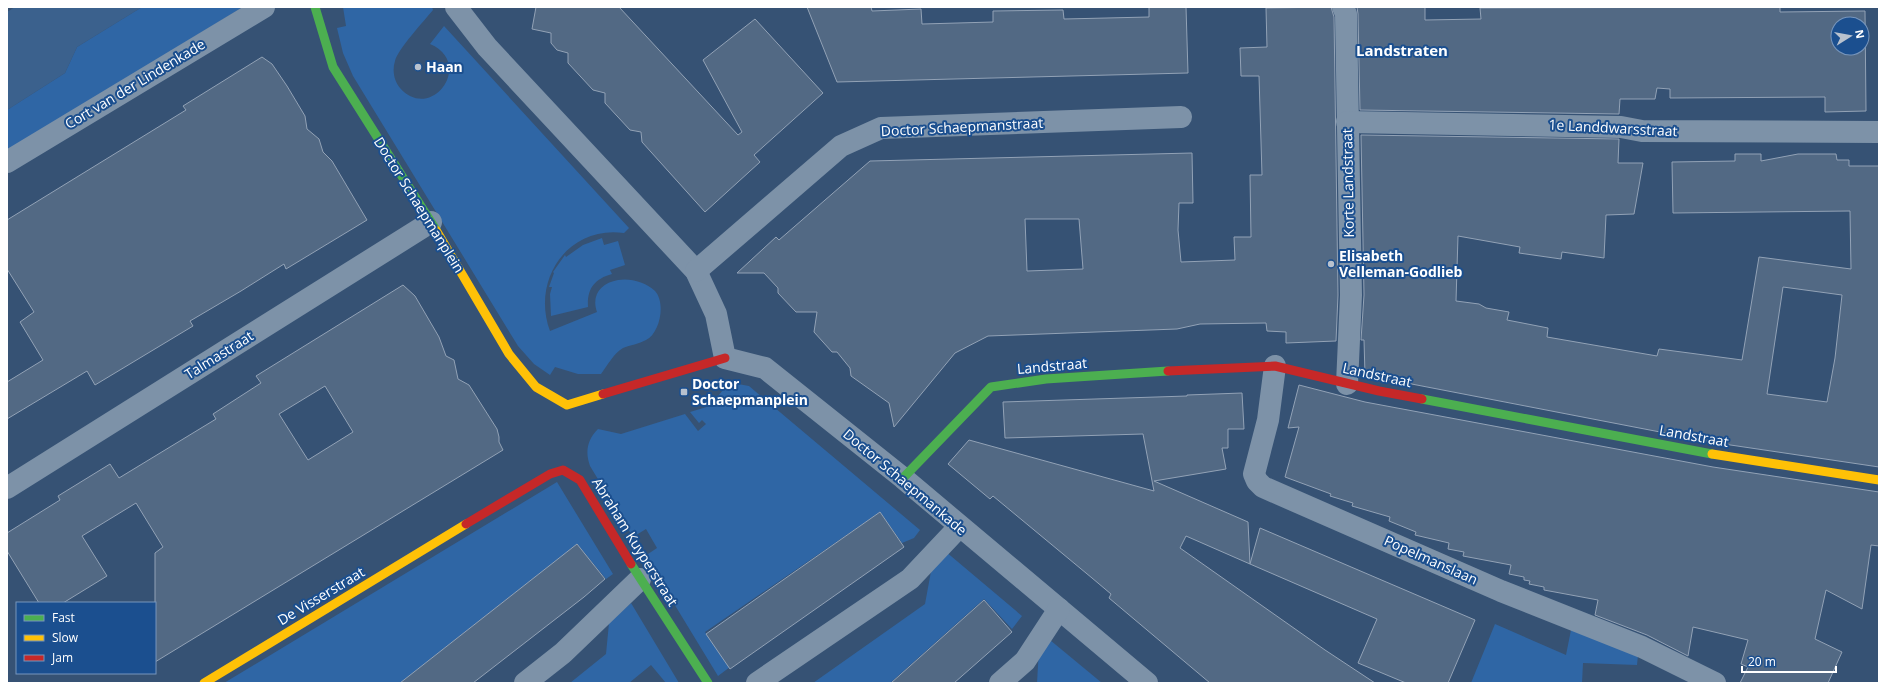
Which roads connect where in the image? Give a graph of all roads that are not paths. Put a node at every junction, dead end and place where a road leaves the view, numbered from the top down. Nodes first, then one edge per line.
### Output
1 (264, 7) edge
2 (316, 7) edge
3 (456, 7) edge
4 (1343, 7) edge
5 (1181, 117) dead end
6 (1347, 122) junction
7 (1879, 132) edge
8 (7, 162) edge
9 (431, 222) junction
10 (696, 271) junction
11 (725, 358) junction
12 (1275, 366) junction
13 (1347, 384) junction
14 (903, 478) junction
15 (1879, 480) edge
16 (7, 488) edge
17 (959, 527) junction
18 (451, 533) joint
19 (640, 579) junction
20 (1059, 609) junction
21 (204, 683) edge
22 (525, 683) edge
23 (708, 683) edge
24 (757, 683) edge
25 (1000, 683) edge
26 (1147, 683) edge
27 (1715, 683) edge

1 - 8 street, Cort van der Lindenkade
2 - 9 street, Doctor Schaepmanplein
3 - 10 street
4 - 6 street, Korte Landstraat
5 - 10 street, Doctor Schaepmanstraat
6 - 7 street, 1e Landdwarsstraat
6 - 13 street, Korte Landstraat
9 - 11 street, Doctor Schaepmanplein
9 - 16 street, Talmastraat
10 - 11 street
11 - 14 street, Doctor Schaepmankade
12 - 13 street, Landstraat
12 - 14 street, Landstraat
12 - 27 street, Popelmanslaan
13 - 15 street, Landstraat
14 - 17 street, Doctor Schaepmankade
17 - 20 street, Doctor Schaepmankade
17 - 24 street
18 - 19 street, Abraham Kuyperstraat
18 - 21 street, De Visserstraat
19 - 22 street
19 - 23 street, Abraham Kuyperstraat
20 - 25 street
20 - 26 street, Doctor Schaepmankade

